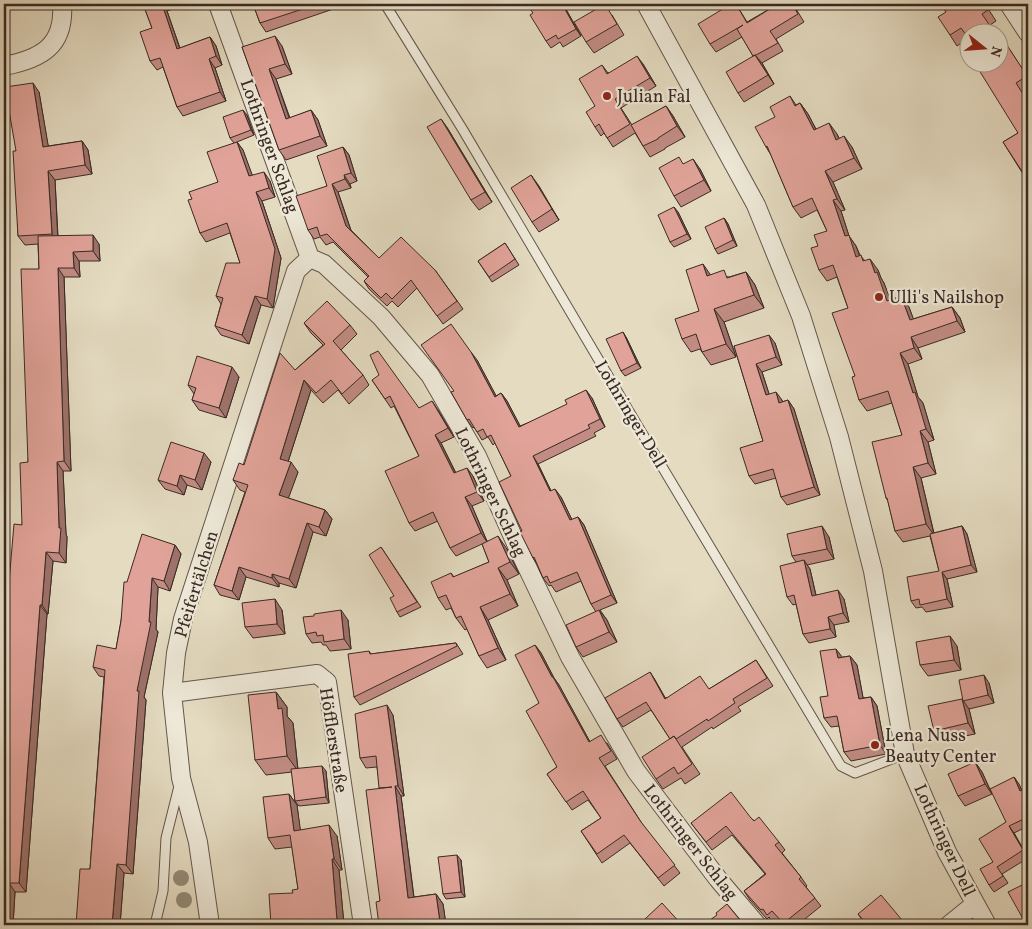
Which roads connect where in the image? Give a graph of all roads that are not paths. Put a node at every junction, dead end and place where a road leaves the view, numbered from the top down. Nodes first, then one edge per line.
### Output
1 (62, 4) edge
2 (218, 4) edge
3 (385, 4) edge
4 (646, 4) edge
5 (1009, 4) edge
6 (1028, 33) edge
7 (4, 66) edge
8 (310, 258) junction
9 (172, 693) junction
10 (906, 754) junction
11 (181, 778) junction
12 (975, 904) junction
13 (155, 925) edge
14 (210, 925) edge
15 (362, 925) edge
16 (757, 925) edge
17 (949, 925) edge
18 (987, 925) edge

1 - 7 street
2 - 8 street, Lothringer Schlag
3 - 10 lane, Lothringer Dell
4 - 10 street, Lothringer Dell
5 - 6 street
8 - 9 street, Pfeifertälchen
8 - 16 street, Lothringer Schlag
9 - 11 street, Pfeifertälchen
9 - 15 street, Höfflerstraße
10 - 12 street, Lothringer Dell
11 - 13 lane
11 - 14 street, Pfeifertälchen
12 - 17 street
12 - 18 street, Lothringer Dell

